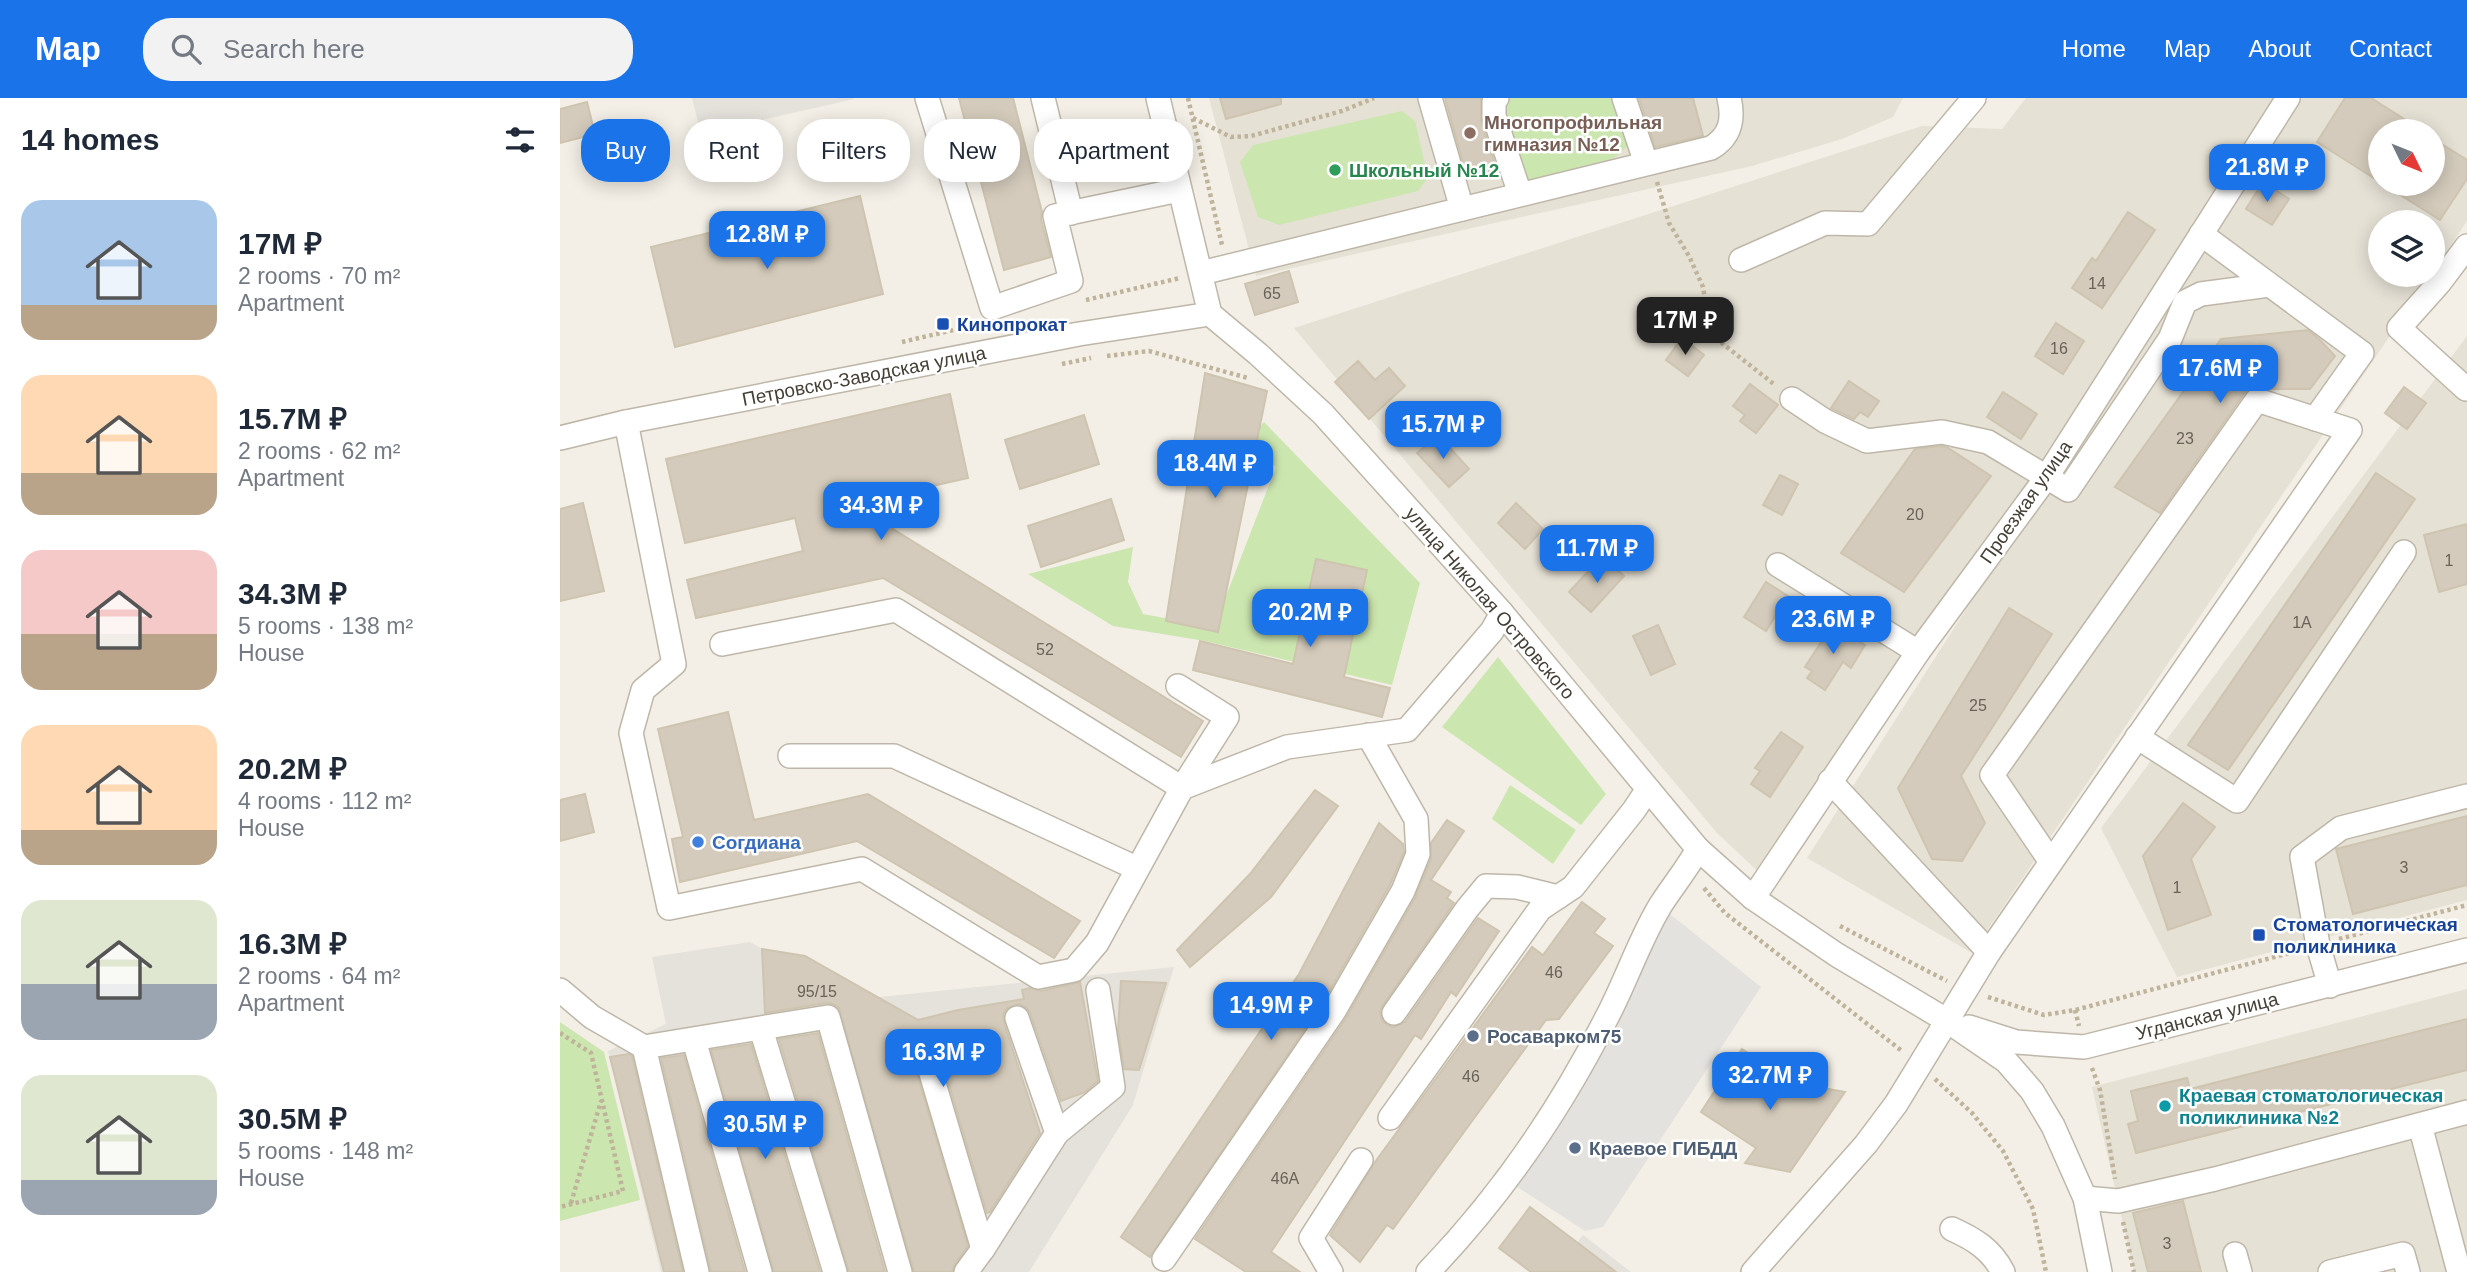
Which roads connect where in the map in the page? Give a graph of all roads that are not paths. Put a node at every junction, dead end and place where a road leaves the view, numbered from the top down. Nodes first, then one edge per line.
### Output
1 (927, 98) edge
2 (1043, 98) edge
3 (1158, 98) edge
4 (1430, 98) edge
5 (1497, 98) edge
6 (1624, 98) edge
7 (1729, 98) edge
8 (1974, 98) edge
9 (2288, 98) edge
10 (1651, 162) junction
11 (1179, 190) junction
12 (1520, 194) junction
13 (1462, 209) junction
14 (1071, 213) junction
15 (2201, 234) junction
16 (2467, 246) edge
17 (1741, 260) dead end
18 (1201, 274) junction
19 (2269, 285) junction
20 (1210, 314) junction
21 (2466, 388) edge
22 (1792, 399) road end
23 (2315, 419) junction
24 (626, 422) junction
25 (560, 438) edge
26 (2046, 478) junction
27 (2404, 552) dead end
28 (1778, 565) dead end
29 (1502, 613) junction
30 (722, 645) dead end
31 (1918, 652) junction
32 (1178, 686) dead end
33 (1368, 735) junction
34 (2137, 737) junction
35 (790, 757) dead end
36 (1830, 781) junction
37 (1182, 788) junction
38 (1648, 789) junction
39 (2467, 796) edge
40 (1693, 859) junction
41 (2051, 862) junction
42 (1136, 868) junction
43 (1558, 897) junction
44 (1753, 898) junction
45 (2467, 950) edge
46 (1989, 952) junction
47 (2330, 986) junction
48 (560, 990) edge
49 (1097, 990) dead end
50 (1394, 1013) dead end
51 (1017, 1018) dead end
52 (1946, 1020) junction
53 (761, 1029) junction
54 (694, 1040) junction
55 (644, 1047) junction
56 (925, 1053) dead end
57 (2467, 1112) edge
58 (1390, 1118) dead end
59 (2420, 1125) junction
60 (1057, 1133) junction
61 (1361, 1160) dead end
62 (2085, 1198) junction
63 (1952, 1229) dead end
64 (983, 1249) junction
65 (1164, 1259) dead end
66 (696, 1272) edge
67 (760, 1272) edge
68 (835, 1272) edge
69 (900, 1272) edge
70 (966, 1272) edge
71 (1331, 1272) edge
72 (1428, 1272) edge
73 (1753, 1272) edge
74 (2003, 1272) edge
75 (2100, 1272) edge
76 (2330, 1272) edge
77 (2408, 1272) edge
78 (2459, 1272) edge

1 - 14 street
2 - 14 street
3 - 11 street
4 - 13 street
5 - 12 street
6 - 10 street
7 - 10 street
8 - 17 street
9 - 15 street, Проезжая улица
10 - 12 street
11 - 14 street
11 - 18 street
12 - 13 street
13 - 18 street
15 - 19 street
15 - 26 street, Проезжая улица
16 - 21 street
18 - 20 street
19 - 23 street
19 - 26 street
20 - 24 street, Петровско-Заводская улица
20 - 29 street, улица Николая Островского
22 - 26 street
23 - 34 street
23 - 41 street
24 - 25 street, Петровско-Заводская улица
24 - 42 street
26 - 31 street, Проезжая улица
27 - 34 street
28 - 31 street
29 - 33 street
29 - 38 street, улица Николая Островского
30 - 37 street
31 - 36 street, Проезжая улица
32 - 37 street
33 - 37 street
33 - 65 street
34 - 41 street
35 - 42 street
36 - 44 street, Проезжая улица
36 - 46 street
37 - 42 street
38 - 40 street, улица Николая Островского
38 - 43 street
39 - 47 street
40 - 44 street, улица Николая Островского
40 - 72 street
41 - 46 street
43 - 50 street
43 - 58 street
44 - 52 street, улица Николая Островского
45 - 47 street, Угданская улица
46 - 52 street
47 - 52 street, Угданская улица
48 - 55 street
49 - 60 street
51 - 60 street
52 - 62 street
52 - 73 street
53 - 54 street
53 - 68 street
53 - 69 street
54 - 55 street
54 - 67 street
55 - 66 street
56 - 64 street
57 - 59 street
59 - 62 street
59 - 78 street
60 - 64 street
61 - 71 street
62 - 75 street
63 - 74 street
64 - 70 street
76 - 77 street

